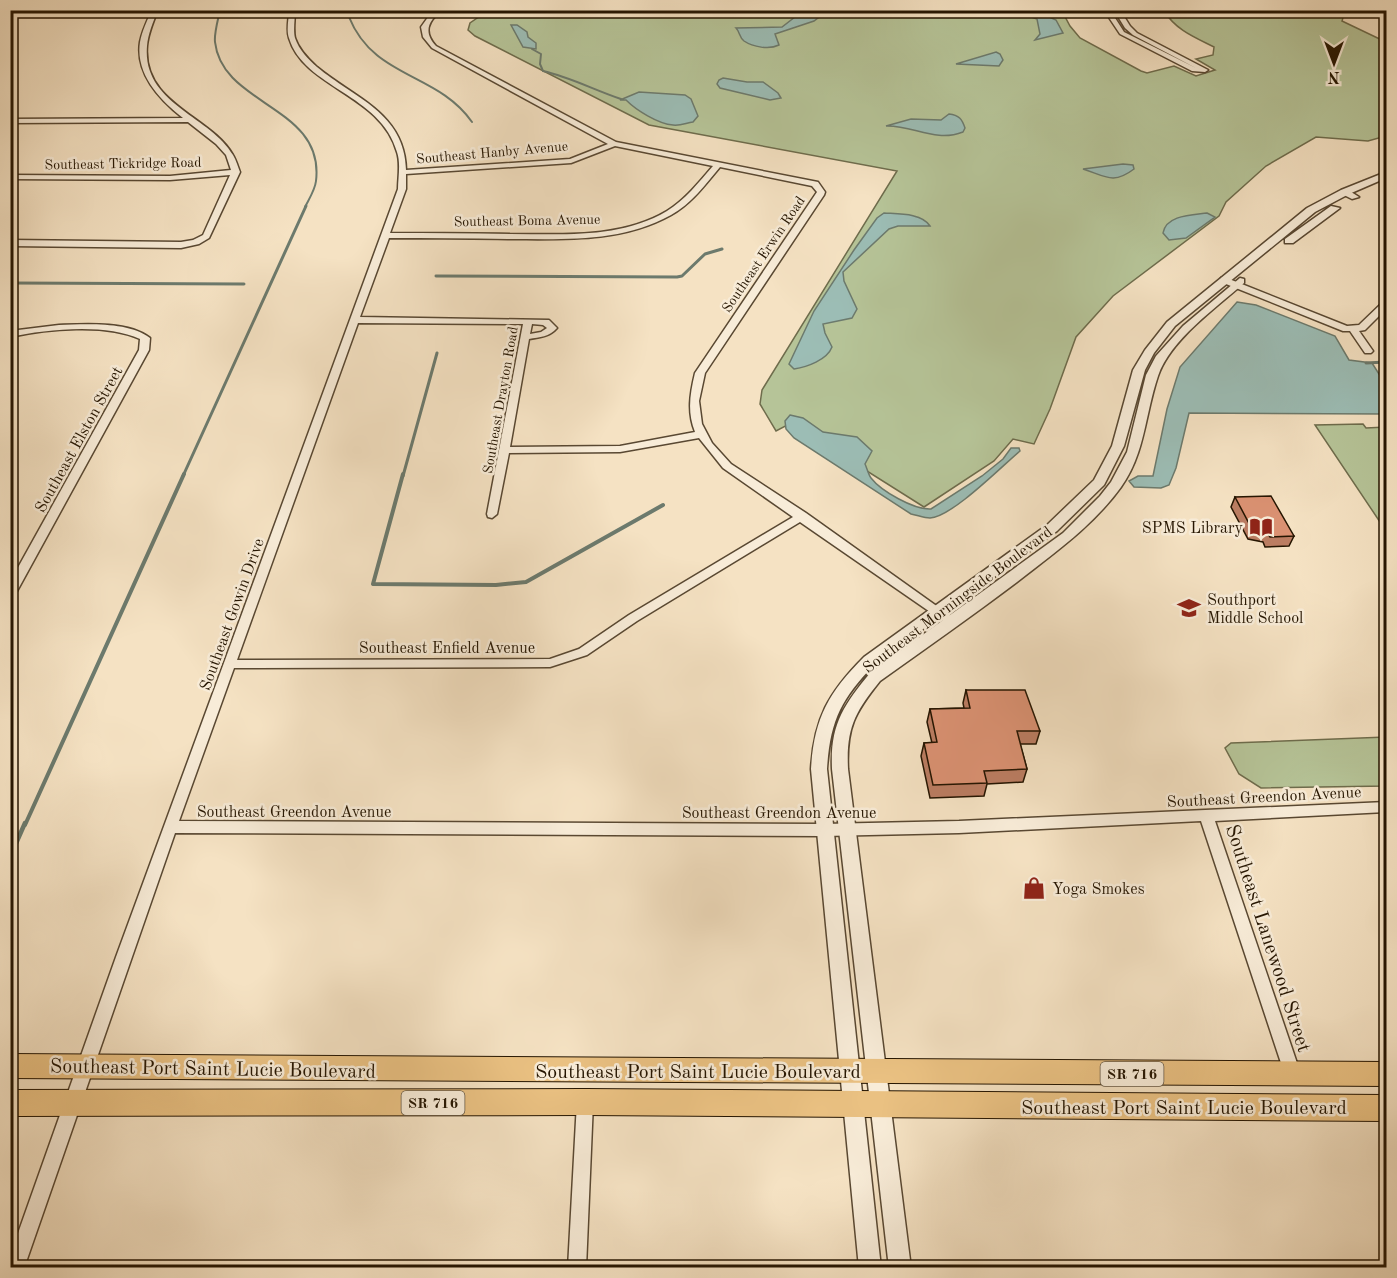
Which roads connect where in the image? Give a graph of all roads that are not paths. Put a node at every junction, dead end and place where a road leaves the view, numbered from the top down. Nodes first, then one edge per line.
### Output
1 (155, 10) edge
2 (292, 10) edge
3 (439, 10) edge
4 (1118, 12) edge
5 (1109, 13) edge
6 (187, 120) junction
7 (10, 121) edge
8 (614, 144) junction
9 (718, 165) junction
10 (236, 172) junction
11 (405, 172) junction
12 (1386, 175) edge
13 (10, 177) edge
14 (1386, 184) edge
15 (1350, 194) junction
16 (385, 235) junction
17 (10, 243) edge
18 (1229, 283) junction
19 (1386, 304) edge
20 (354, 320) junction
21 (528, 321) junction
22 (1354, 330) junction
23 (10, 334) edge
24 (526, 337) junction
25 (1368, 351) dead end
26 (1156, 354) junction
27 (701, 434) junction
28 (1119, 440) junction
29 (1136, 443) junction
30 (505, 450) junction
31 (492, 514) dead end
32 (802, 516) junction
33 (1052, 528) junction
34 (1068, 536) junction
35 (10, 593) edge
36 (936, 610) junction
37 (953, 622) junction
38 (231, 664) junction
39 (1386, 807) edge
40 (1206, 815) junction
41 (172, 827) junction
42 (847, 829) junction
43 (824, 830) junction
44 (10, 1066) edge
45 (85, 1067) junction
46 (852, 1072) junction
47 (878, 1072) junction
48 (1386, 1074) edge
49 (1293, 1075) junction
50 (585, 1102) junction
51 (10, 1103) edge
52 (73, 1104) junction
53 (855, 1105) junction
54 (882, 1106) junction
55 (1386, 1108) edge
56 (15, 1268) edge
57 (577, 1268) edge
58 (870, 1268) edge
59 (900, 1268) edge

1 - 6 street
2 - 11 street, Southeast Gowin Drive
3 - 8 street, Southeast Erwin Road
4 - 5 street
4 - 5 street
6 - 7 street
6 - 10 street
8 - 9 street, Southeast Erwin Road
8 - 11 street, Southeast Hanby Avenue
9 - 16 street, Southeast Boma Avenue
9 - 27 street, Southeast Erwin Road
10 - 13 street, Southeast Tickridge Road
10 - 17 street
11 - 16 street, Southeast Gowin Drive
12 - 15 street, Southeast Morningside Boulevard
14 - 15 street, Southeast Morningside Boulevard
15 - 18 street, Southeast Morningside Boulevard
16 - 20 street, Southeast Gowin Drive
18 - 22 street
18 - 26 street, Southeast Morningside Boulevard
19 - 22 street
20 - 21 street, Southeast Drayton Road
20 - 38 street, Southeast Gowin Drive
21 - 24 street, Southeast Drayton Road
21 - 24 street
22 - 25 street
23 - 35 street, Southeast Elston Street
24 - 30 street, Southeast Drayton Road
26 - 28 street, Southeast Morningside Boulevard
26 - 29 street, Southeast Morningside Boulevard
27 - 30 street
27 - 32 street, Southeast Erwin Road
28 - 29 street
28 - 33 street, Southeast Morningside Boulevard
29 - 34 street, Southeast Morningside Boulevard
30 - 31 street, Southeast Drayton Road
32 - 36 street, Southeast Erwin Road
32 - 38 street, Southeast Enfield Avenue
33 - 34 street
33 - 36 street, Southeast Morningside Boulevard
34 - 37 street, Southeast Morningside Boulevard
36 - 37 street, Southeast Erwin Road
36 - 43 street, Southeast Morningside Boulevard
37 - 42 street, Southeast Morningside Boulevard
38 - 41 street, Southeast Gowin Drive
39 - 40 street, Southeast Greendon Avenue
40 - 42 street, Southeast Greendon Avenue
40 - 49 street, Southeast Lanewood Street
41 - 43 street, Southeast Greendon Avenue
41 - 45 street, Southeast Gowin Drive
42 - 43 street, Southeast Greendon Avenue
42 - 47 street, Southeast Morningside Boulevard
43 - 46 street, Southeast Morningside Boulevard
44 - 45 main road, Southeast Port Saint Lucie Boulevard / SR 716
45 - 46 main road, Southeast Port Saint Lucie Boulevard / SR 716
45 - 52 street, Southeast Gowin Drive
46 - 47 main road, Southeast Port Saint Lucie Boulevard / SR 716
46 - 53 street, Southeast Morningside Boulevard
47 - 49 main road, Southeast Port Saint Lucie Boulevard / SR 716
47 - 54 street, Southeast Morningside Boulevard
48 - 49 main road, Southeast Port Saint Lucie Boulevard / SR 716
50 - 52 main road, Southeast Port Saint Lucie Boulevard / SR 716
50 - 53 main road, Southeast Port Saint Lucie Boulevard / SR 716
50 - 57 street
51 - 52 main road, Southeast Port Saint Lucie Boulevard / SR 716
52 - 56 street, Southeast Gowin Drive
53 - 54 main road, Southeast Port Saint Lucie Boulevard / SR 716
53 - 58 street, Southeast Morningside Boulevard
54 - 55 main road, Southeast Port Saint Lucie Boulevard / SR 716
54 - 59 street, Southeast Morningside Boulevard

